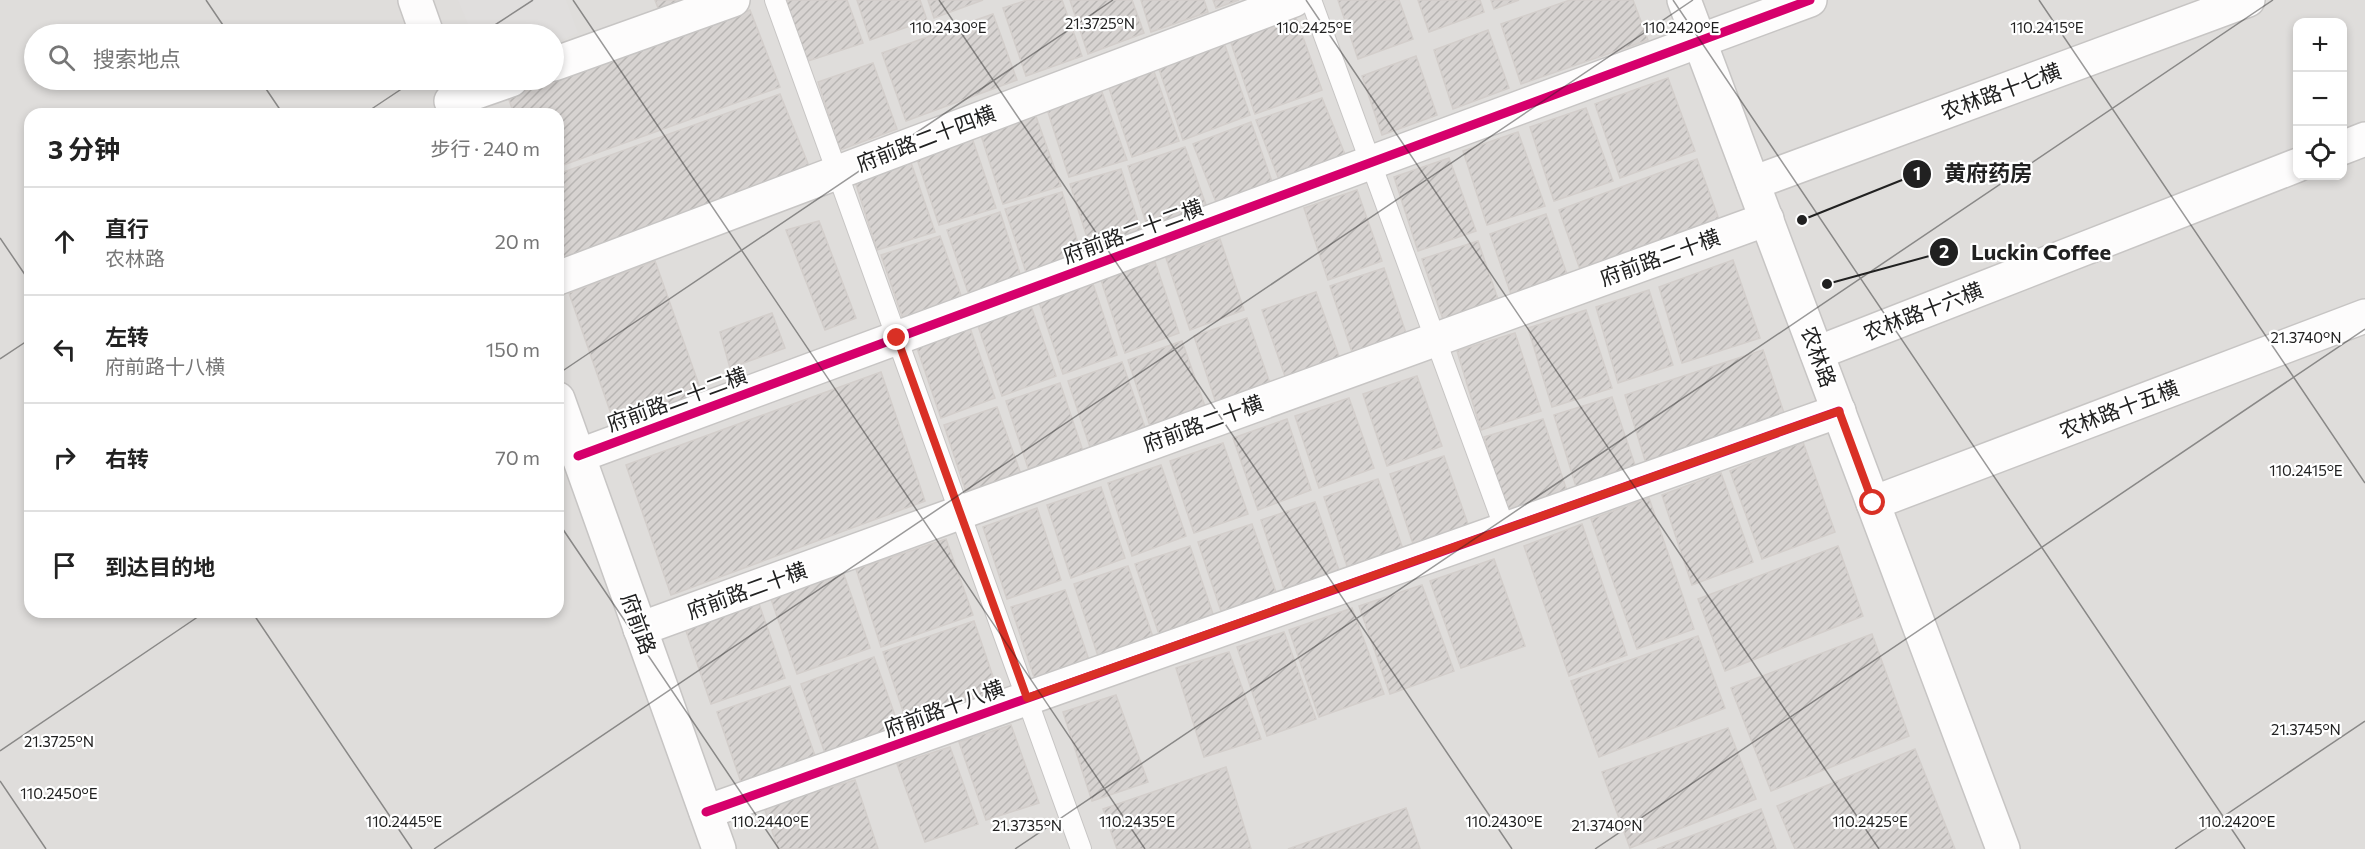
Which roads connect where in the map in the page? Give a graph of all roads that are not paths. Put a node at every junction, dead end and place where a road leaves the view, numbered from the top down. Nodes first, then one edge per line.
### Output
1 (415, 0) edge
2 (733, 0) edge
3 (775, 0) edge
4 (1294, 0) edge
5 (1311, 0) edge
6 (1684, 0) edge
7 (1810, 0) edge
8 (2248, 0) edge
9 (423, 24) edge
10 (1700, 41) junction
11 (564, 60) edge
12 (477, 90) edge
13 (450, 98) edge
14 (2365, 139) edge
15 (2347, 146) edge
16 (1371, 163) junction
17 (2293, 167) edge
18 (837, 172) junction
19 (1753, 183) junction
20 (1767, 219) junction
21 (564, 276) edge
22 (2365, 316) edge
23 (897, 338) junction
24 (1435, 340) junction
25 (1817, 353) junction
26 (1839, 411) junction
27 (564, 416) edge
28 (578, 456) junction
29 (1873, 503) junction
30 (960, 513) junction
31 (1505, 529) junction
32 (640, 629) junction
33 (1027, 698) junction
34 (706, 812) junction
35 (719, 849) edge
36 (1081, 849) edge
37 (2003, 849) edge

1 - 9 street
2 - 11 street
3 - 18 lane
4 - 18 street, 府前路二十四横
5 - 16 lane
6 - 10 street, 农林路
7 - 10 street, 府前路二十二横
8 - 19 street, 农林路十七横
10 - 16 street, 府前路二十二横
10 - 19 street, 农林路
12 - 13 street
14 - 15 street
16 - 23 street, 府前路二十二横
16 - 24 lane
17 - 25 street, 农林路十六横
18 - 21 street, 府前路二十四横
18 - 23 lane
19 - 20 street, 农林路
20 - 24 street, 府前路二十横
20 - 25 street, 农林路
22 - 29 street, 农林路十五横
23 - 28 street, 府前路二十二横
23 - 30 lane
24 - 30 street, 府前路二十横
24 - 31 lane
25 - 26 street, 农林路
26 - 29 street, 农林路
26 - 31 street, 府前路十八横
27 - 28 street, 府前路
28 - 32 street, 府前路
29 - 37 street, 农林路
30 - 32 street, 府前路二十横
30 - 33 lane
31 - 33 street, 府前路十八横
32 - 34 street, 府前路
33 - 34 street, 府前路十八横
33 - 36 lane
34 - 35 street, 府前路

